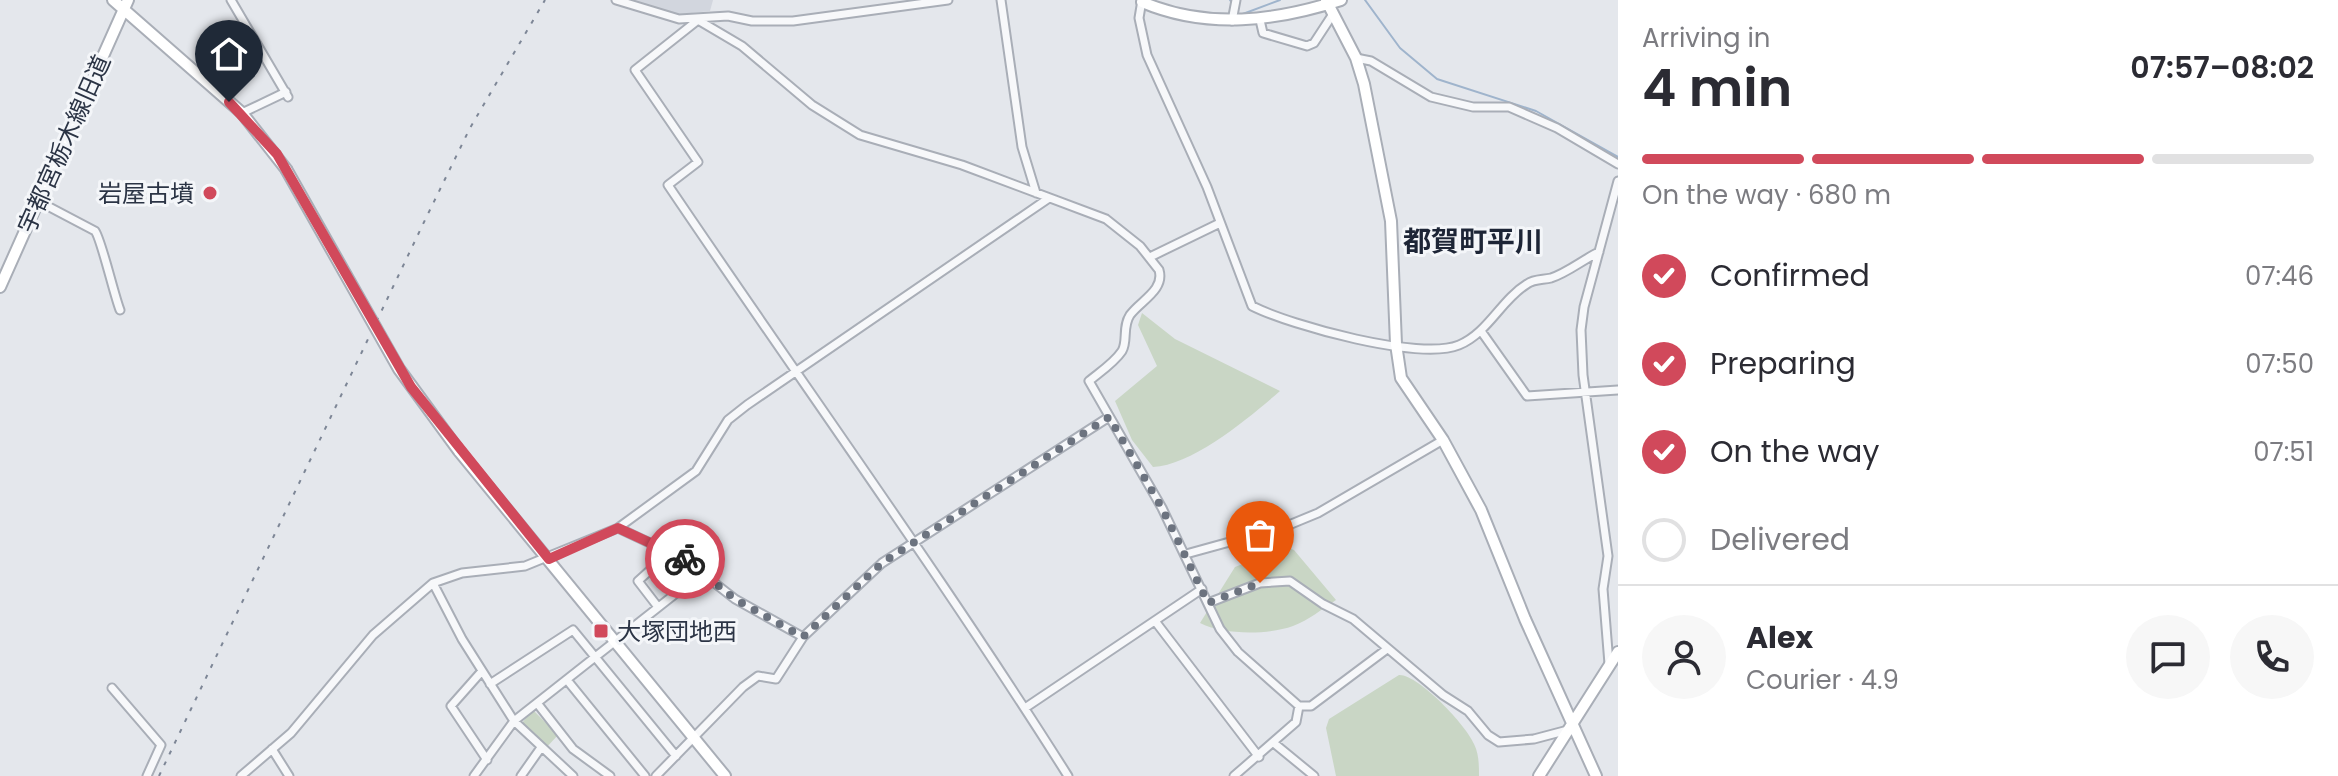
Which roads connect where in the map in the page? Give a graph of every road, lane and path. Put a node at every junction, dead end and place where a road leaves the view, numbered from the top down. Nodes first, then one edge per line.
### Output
1 (113, 0) edge
2 (231, 0) edge
3 (616, 0) edge
4 (948, 0) edge
5 (1001, 0) edge
6 (1236, 0) edge
7 (1341, 0) edge
8 (1142, 1) edge
9 (126, 5) edge
10 (1329, 6) edge
11 (698, 20) junction
12 (1260, 20) junction
13 (1232, 21) junction
14 (1356, 58) junction
15 (242, 113) junction
16 (1618, 164) edge
17 (1618, 181) edge
18 (1036, 193) junction
19 (1049, 198) junction
20 (38, 201) junction
21 (1220, 223) junction
22 (1599, 252) junction
23 (1150, 257) junction
24 (0, 287) edge
25 (120, 310) dead end
26 (1481, 331) junction
27 (1396, 344) junction
28 (794, 372) junction
29 (1618, 390) edge
30 (1585, 391) junction
31 (1109, 417) junction
32 (1443, 440) junction
33 (618, 528) junction
34 (915, 540) junction
35 (669, 553) junction
36 (1186, 554) junction
37 (549, 559) junction
38 (703, 572) junction
39 (433, 583) junction
40 (1202, 589) junction
41 (1208, 603) junction
42 (658, 607) junction
43 (1155, 621) junction
44 (803, 637) junction
45 (617, 641) junction
46 (1387, 649) junction
47 (1618, 652) edge
48 (595, 658) junction
49 (1609, 664) junction
50 (482, 671) junction
51 (567, 680) junction
52 (490, 684) junction
53 (112, 688) dead end
54 (537, 703) junction
55 (1299, 706) junction
56 (1025, 708) junction
57 (514, 721) junction
58 (1573, 727) junction
59 (694, 738) junction
60 (1275, 744) junction
61 (272, 749) junction
62 (540, 749) junction
63 (676, 756) junction
64 (1259, 757) junction
65 (487, 760) junction
66 (569, 775) edge
67 (147, 776) edge
68 (241, 776) edge
69 (289, 776) edge
70 (474, 776) edge
71 (521, 776) edge
72 (610, 776) edge
73 (645, 776) edge
74 (656, 776) edge
75 (725, 776) edge
76 (1068, 776) edge
77 (1234, 776) edge
78 (1314, 776) edge
79 (1539, 776) edge
80 (1596, 776) edge

1 - 9 street
2 - 15 street
3 - 11 street
4 - 11 street
5 - 18 street
6 - 13 street
7 - 10 street
8 - 13 street
8 - 21 street
9 - 15 street
9 - 20 street, 宇都宮栃木線旧道
10 - 12 street
10 - 12 street
10 - 14 street
11 - 18 street
11 - 28 street
12 - 13 street
14 - 16 street
14 - 27 street
15 - 37 street, bridge
17 - 22 street
18 - 19 street
19 - 23 street
19 - 28 street
20 - 24 street, 宇都宮栃木線旧道
20 - 25 street
21 - 23 street
21 - 27 street
22 - 26 street
22 - 30 street
23 - 31 street
26 - 27 street
26 - 30 street
27 - 32 street
28 - 33 street
28 - 34 street
29 - 30 street
30 - 49 street
31 - 34 street
31 - 36 street
32 - 36 street
32 - 58 street
33 - 35 street
33 - 37 street
34 - 44 street
34 - 56 street
35 - 38 street
35 - 42 street
36 - 40 street
37 - 39 street
37 - 45 street
38 - 42 street
38 - 44 street
39 - 50 street
39 - 61 street
40 - 41 street
40 - 43 street
41 - 46 street
41 - 55 street
42 - 45 street
43 - 56 street
43 - 64 street
44 - 59 street
45 - 48 street
45 - 59 street
46 - 55 street
46 - 58 street
47 - 49 street
48 - 51 street
48 - 52 street
48 - 63 street
49 - 58 street
50 - 52 street
50 - 65 street
51 - 54 street
51 - 73 street
52 - 57 street
53 - 67 street
54 - 57 street
54 - 72 street
55 - 60 street
56 - 76 street
57 - 62 street
57 - 65 street
58 - 79 street
58 - 80 street
59 - 63 street
59 - 75 street
60 - 64 street
60 - 78 street
61 - 68 street
61 - 69 street
62 - 66 street
62 - 71 street
63 - 74 street
64 - 77 street
65 - 70 street

